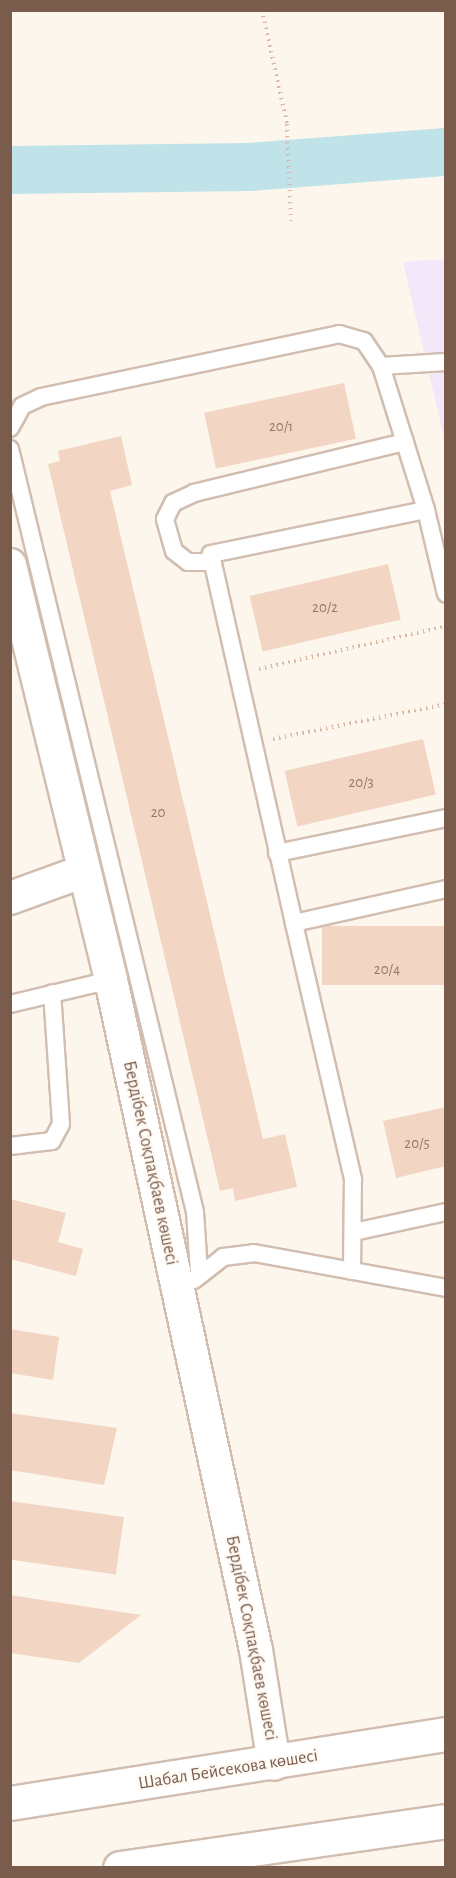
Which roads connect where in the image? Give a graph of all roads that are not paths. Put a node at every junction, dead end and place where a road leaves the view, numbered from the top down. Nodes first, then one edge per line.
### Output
1 (446, 362) edge
2 (381, 366) junction
3 (10, 428) edge
4 (405, 442) junction
5 (10, 449) edge
6 (426, 510) junction
7 (208, 562) junction
8 (10, 565) edge
9 (446, 594) edge
10 (22, 653) edge
11 (446, 818) edge
12 (277, 853) junction
13 (84, 871) junction
14 (446, 889) edge
15 (10, 898) edge
16 (294, 923) junction
17 (111, 980) junction
18 (52, 993) junction
19 (10, 1004) edge
20 (10, 1146) edge
21 (446, 1212) edge
22 (354, 1232) junction
23 (352, 1271) junction
24 (199, 1272) junction
25 (446, 1288) edge
26 (181, 1302) junction
27 (446, 1734) edge
28 (274, 1764) junction
29 (10, 1803) edge
30 (446, 1821) edge
31 (120, 1868) edge

1 - 2 lane
2 - 3 lane
2 - 4 lane
4 - 6 lane
4 - 7 lane
5 - 24 lane
6 - 7 lane
6 - 9 lane
7 - 12 lane
8 - 10 street, Бердібек Соқпақбаев көшесі
10 - 13 street, Бердібек Соқпақбаев көшесі
11 - 12 lane
12 - 16 lane
13 - 15 street
13 - 17 street, Бердібек Соқпақбаев көшесі
14 - 16 lane
16 - 22 lane
17 - 18 lane
17 - 26 street, Бердібек Соқпақбаев көшесі
18 - 19 lane
18 - 20 lane
21 - 22 lane
22 - 23 lane
23 - 24 lane
23 - 25 lane
24 - 26 lane
26 - 28 street, Бердібек Соқпақбаев көшесі
27 - 28 main road, Шабал Бейсекова көшесі
28 - 29 main road, Шабал Бейсекова көшесі
30 - 31 main road

